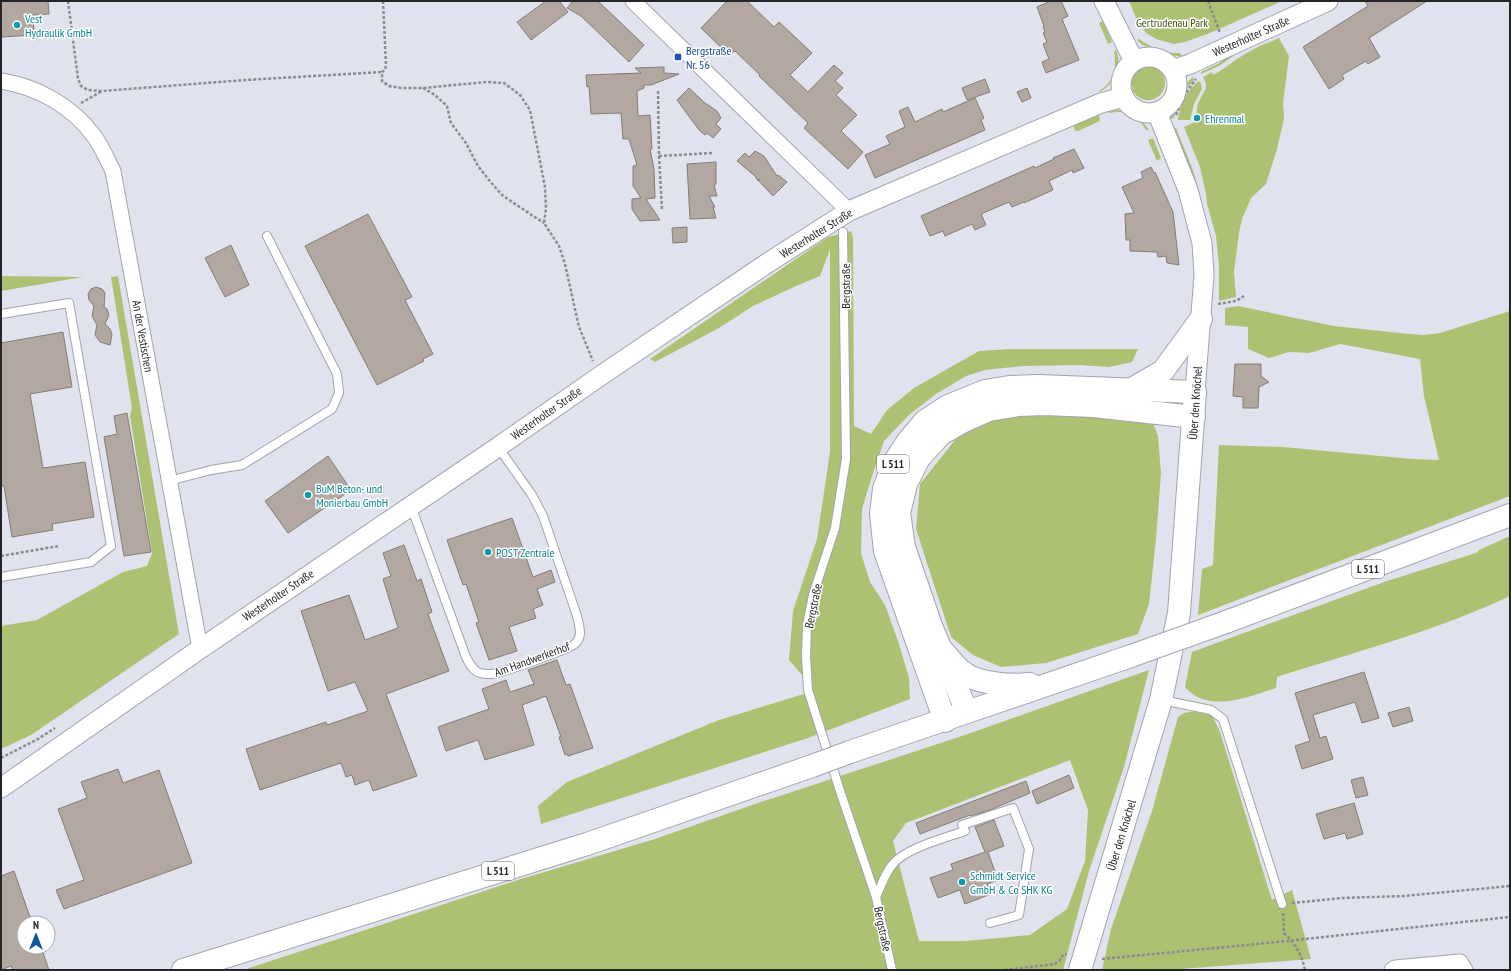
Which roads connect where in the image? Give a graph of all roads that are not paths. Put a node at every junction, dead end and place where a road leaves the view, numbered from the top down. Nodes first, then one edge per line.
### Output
1 (633, 1) edge
2 (1104, 1) edge
3 (1328, 1) edge
4 (1134, 61) junction
5 (1173, 70) junction
6 (1, 81) edge
7 (1124, 97) junction
8 (1156, 112) junction
9 (849, 211) junction
10 (843, 232) dead end
11 (267, 236) dead end
12 (1201, 310) junction
13 (1, 314) edge
14 (1132, 389) junction
15 (1195, 392) junction
16 (1194, 417) junction
17 (498, 447) junction
18 (169, 481) junction
19 (411, 505) junction
20 (1510, 515) edge
21 (1, 577) edge
22 (940, 648) junction
23 (200, 649) junction
24 (1067, 678) junction
25 (1161, 700) junction
26 (967, 712) junction
27 (945, 721) junction
28 (1, 788) edge
29 (876, 897) junction
30 (1282, 904) road end
31 (990, 923) dead end
32 (1082, 963) edge
33 (183, 970) edge
34 (892, 970) edge
35 (1392, 970) edge
36 (1465, 970) edge

1 - 9 street
2 - 4 street
3 - 5 street, Westerholter Straße
4 - 5 street
4 - 7 street
5 - 8 street
6 - 18 street, An der Vestischen
7 - 8 street
7 - 9 street, Westerholter Straße
8 - 12 street, Über den Knöchel
9 - 17 street, Westerholter Straße
10 - 29 lane, Bergstraße
11 - 18 lane
12 - 14 main road
12 - 15 street, Über den Knöchel
13 - 21 lane
14 - 15 main road, L 511
14 - 27 main road, L 511
15 - 16 main road, Über den Knöchel
16 - 22 main road, L 511
16 - 25 main road, Über den Knöchel
17 - 19 street, Westerholter Straße
17 - 19 lane, Am Handwerkerhof
18 - 23 street, An der Vestischen
19 - 23 street, Westerholter Straße
20 - 24 main road, L 511, bridge
22 - 24 main road, L 511
22 - 26 main road, L 511
23 - 28 street, Westerholter Straße
24 - 26 main road, L 511
25 - 30 lane
25 - 32 main road, Über den Knöchel
26 - 27 main road, L 511
27 - 33 main road, L 511, bridge
29 - 31 lane
29 - 34 lane, Bergstraße
35 - 36 street

